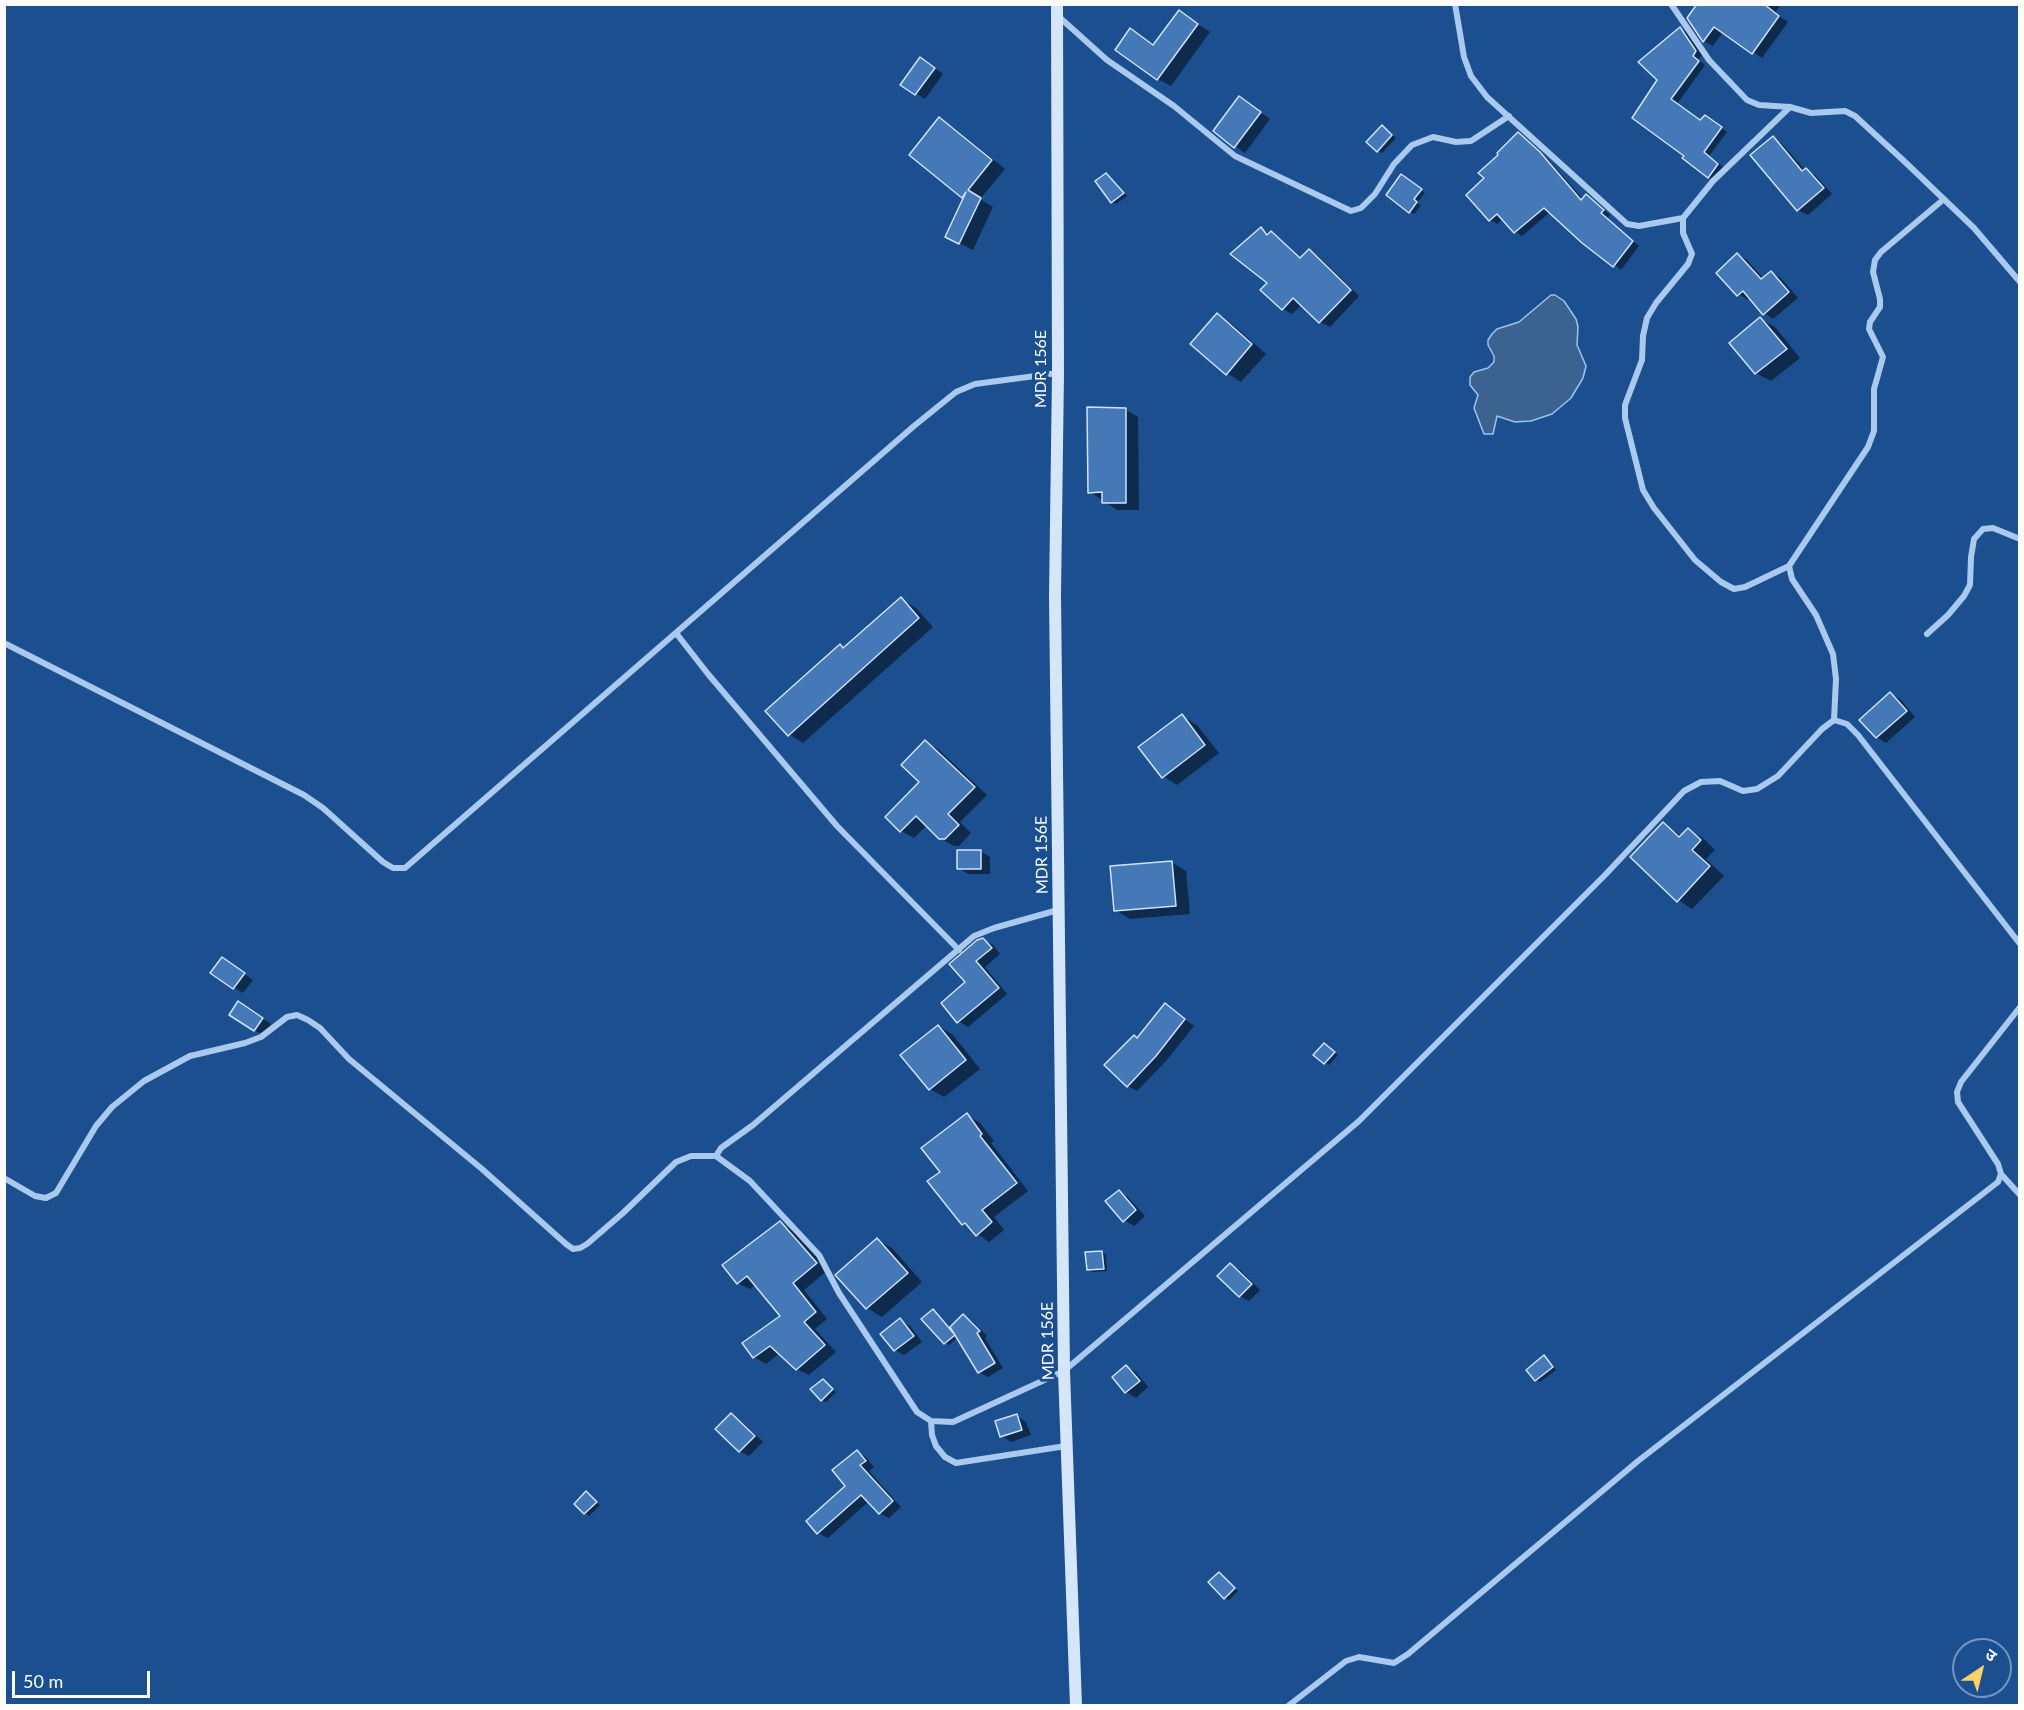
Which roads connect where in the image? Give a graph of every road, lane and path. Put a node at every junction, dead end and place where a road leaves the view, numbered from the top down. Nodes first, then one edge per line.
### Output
1 (1455, 4) edge
2 (1671, 4) edge
3 (1057, 10) edge
4 (1790, 107) junction
5 (1509, 116) junction
6 (1944, 199) junction
7 (1683, 218) junction
8 (2019, 282) edge
9 (1058, 373) junction
10 (2019, 538) edge
11 (1789, 566) junction
12 (676, 633) junction
13 (1927, 634) dead end
14 (4, 643) edge
15 (1834, 720) junction
16 (1059, 910) junction
17 (2019, 944) edge
18 (959, 950) junction
19 (2019, 1007) edge
20 (716, 1156) junction
21 (2001, 1174) junction
22 (4, 1178) edge
23 (2019, 1194) edge
24 (1064, 1371) junction
25 (931, 1421) junction
26 (1067, 1445) junction
27 (1076, 1706) edge
28 (1288, 1706) edge

1 - 5 street
2 - 4 street
3 - 5 street
3 - 9 main road, MDR 156E
4 - 6 street
4 - 7 street
5 - 7 street
6 - 8 street
6 - 11 street
7 - 11 street
9 - 12 street
9 - 16 main road, MDR 156E
10 - 13 street
11 - 15 street
12 - 14 street
12 - 18 street
15 - 17 street
15 - 24 street
16 - 18 street
16 - 24 main road, MDR 156E
18 - 20 street
19 - 21 street
20 - 22 street
20 - 25 street
21 - 23 street
21 - 28 street
24 - 25 street
24 - 26 main road, MDR 156E
25 - 26 street
26 - 27 main road, MDR 156E

